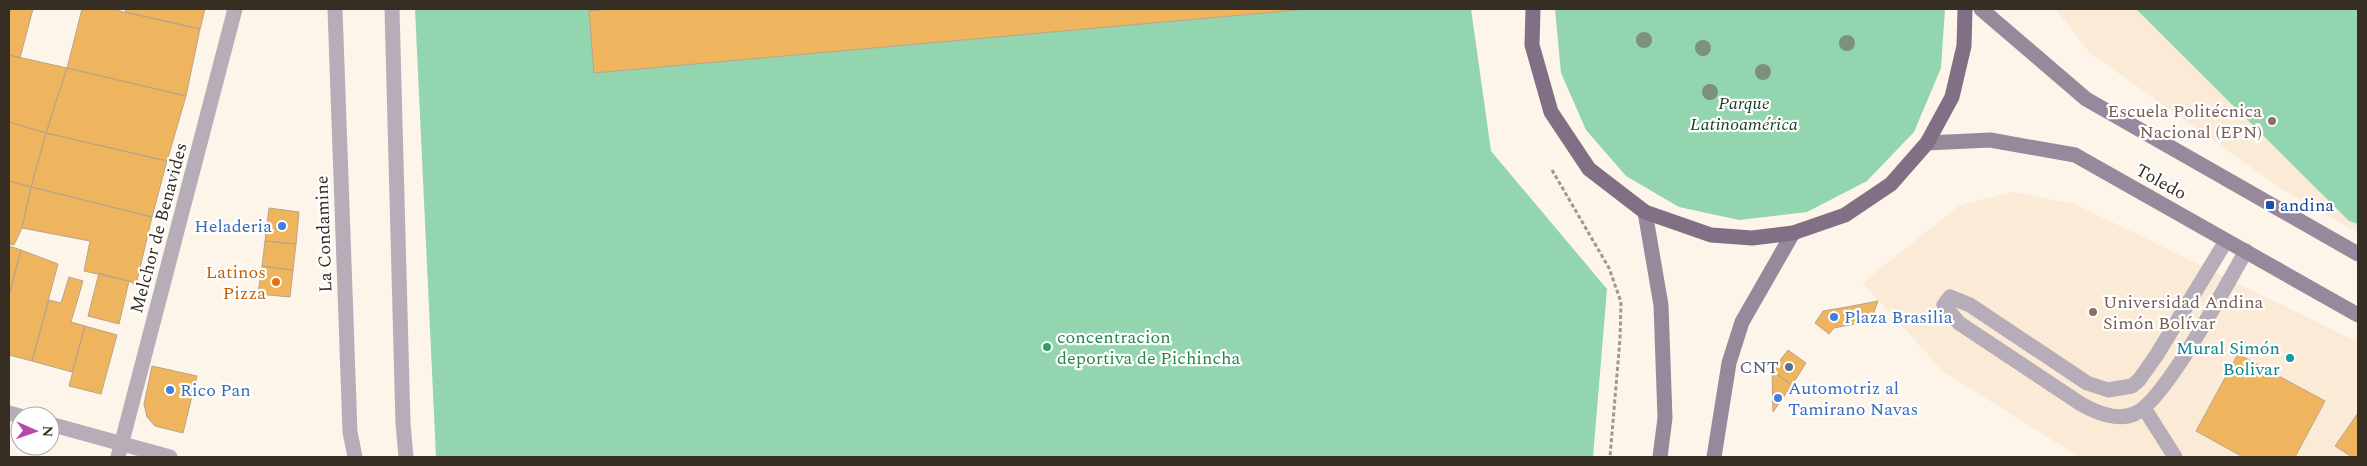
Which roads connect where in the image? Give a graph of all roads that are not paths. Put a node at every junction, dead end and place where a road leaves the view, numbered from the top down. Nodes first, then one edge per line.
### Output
1 (235, 9) edge
2 (336, 9) edge
3 (392, 9) edge
4 (1533, 9) edge
5 (1964, 9) edge
6 (1981, 9) edge
7 (1927, 143) junction
8 (1645, 212) junction
9 (1793, 233) junction
10 (2226, 241) junction
11 (2246, 251) junction
12 (2358, 254) edge
13 (2358, 315) edge
14 (2144, 408) junction
15 (60, 428) edge
16 (120, 451) edge
17 (170, 457) edge
18 (355, 457) edge
19 (406, 457) edge
20 (1660, 457) edge
21 (1714, 457) edge
22 (2175, 457) edge

1 - 16 street, Melchor de Benavides
2 - 18 street, La Condamine
3 - 19 street
4 - 8 main road
5 - 7 main road
6 - 12 street, Toledo
7 - 9 main road
7 - 10 street, Toledo
8 - 9 main road
8 - 20 street
9 - 21 street
10 - 11 street, Toledo
10 - 14 street
11 - 13 street, Toledo
11 - 14 street
14 - 22 street
15 - 16 street
16 - 17 street

